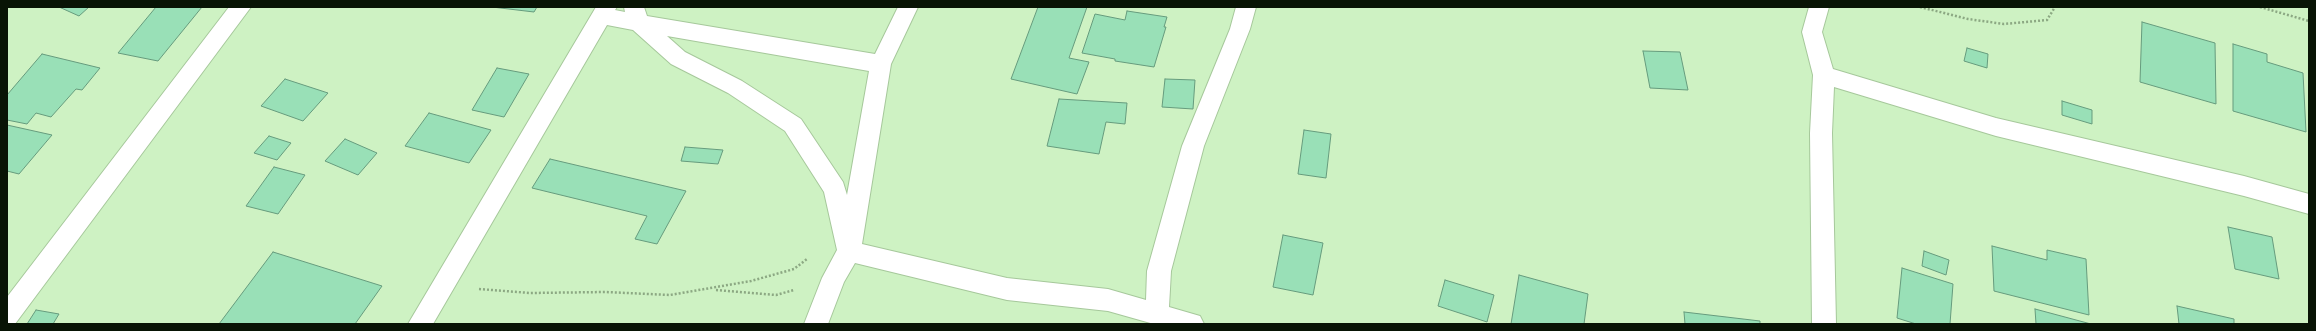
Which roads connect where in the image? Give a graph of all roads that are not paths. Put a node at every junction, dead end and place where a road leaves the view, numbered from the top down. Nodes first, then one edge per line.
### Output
1 (241, 7) edge
2 (908, 7) edge
3 (1246, 7) edge
4 (1819, 7) edge
5 (604, 11) edge
6 (636, 15) edge
7 (881, 64) junction
8 (1824, 75) junction
9 (2309, 204) edge
10 (847, 241) junction
11 (1157, 314) junction
12 (7, 316) edge
13 (420, 324) edge
14 (816, 324) edge
15 (1192, 324) edge
16 (1824, 324) edge

1 - 12 street
2 - 7 street
3 - 11 street
4 - 8 street
5 - 6 street
5 - 13 street
6 - 7 street
6 - 10 street
7 - 10 street
8 - 9 street
8 - 16 street
10 - 11 street
10 - 14 street
11 - 15 street

